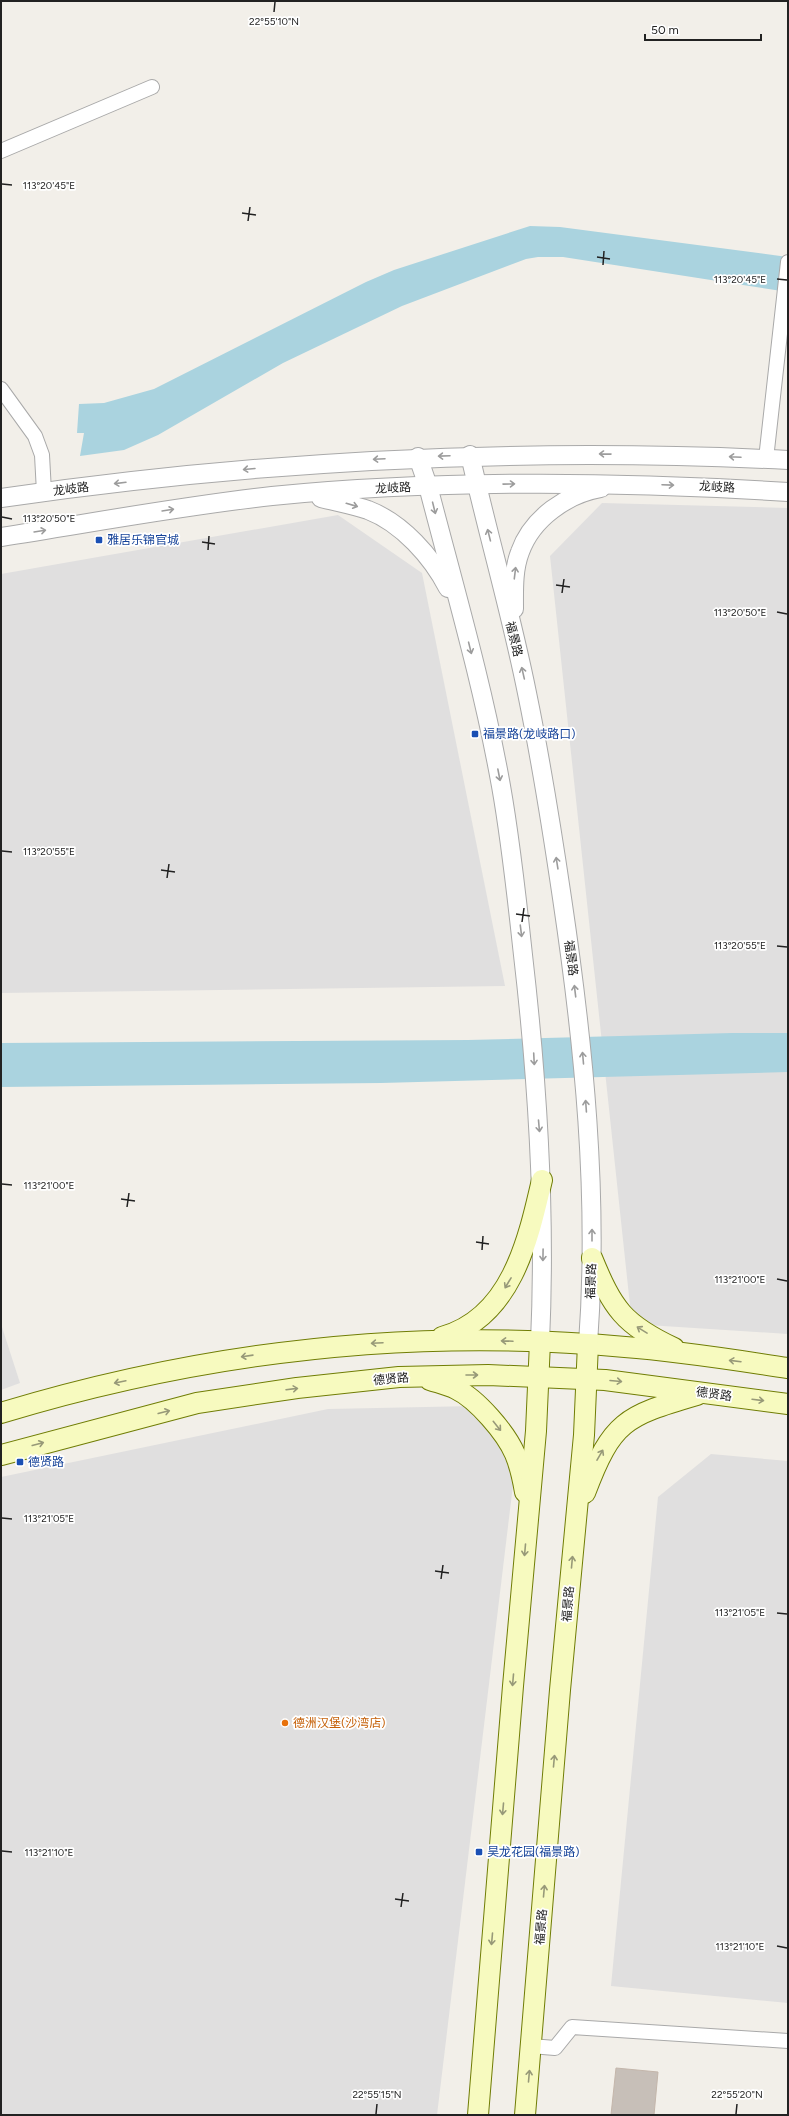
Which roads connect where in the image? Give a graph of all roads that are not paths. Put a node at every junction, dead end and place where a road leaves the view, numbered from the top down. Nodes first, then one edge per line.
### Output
1 (152, 87) dead end
2 (1, 151) edge
3 (788, 262) edge
4 (1, 388) edge
5 (470, 455) junction
6 (418, 457) junction
7 (766, 459) junction
8 (788, 460) edge
9 (476, 484) junction
10 (630, 484) junction
11 (428, 486) junction
12 (44, 492) junction
13 (788, 492) edge
14 (300, 494) junction
15 (1, 498) edge
16 (1, 537) edge
17 (460, 610) junction
18 (518, 654) junction
19 (542, 1180) junction
20 (592, 1258) junction
21 (428, 1340) junction
22 (540, 1342) junction
23 (588, 1344) junction
24 (689, 1355) junction
25 (788, 1368) edge
26 (419, 1377) junction
27 (539, 1377) junction
28 (586, 1379) junction
29 (705, 1393) junction
30 (788, 1404) edge
31 (1, 1413) edge
32 (1, 1455) edge
33 (529, 1512) junction
34 (576, 1517) junction
35 (788, 2041) edge
36 (531, 2046) junction
37 (478, 2115) edge
38 (525, 2115) edge

1 - 2 street
3 - 7 street
4 - 12 street
5 -> 6 street, 龙岐路
7 -> 5 street, 龙岐路
5 - 9 street, 福景路
6 - 11 street
6 -> 12 street, 龙岐路
7 - 8 street, 龙岐路
9 -> 10 street, 龙岐路
9 - 11 street, 龙岐路
18 -> 9 street, 福景路
10 -> 13 street, 龙岐路
18 -> 10 street
11 - 14 street, 龙岐路
11 -> 17 street
12 - 15 street, 龙岐路
16 -> 14 street, 龙岐路
14 -> 17 street
17 -> 19 street
20 -> 18 street, 福景路
19 -> 21 main road
19 -> 22 street
20 - 23 street, 福景路
24 -> 20 main road
22 -> 21 main road
21 -> 31 main road
22 - 23 main road
22 - 27 main road
23 - 24 main road
23 - 28 main road, 福景路
25 -> 24 main road
26 -> 27 main road, 德贤路
32 -> 26 main road, 德贤路
26 -> 33 main road
27 - 28 main road, 德贤路
27 - 33 main road
28 -> 29 main road, 德贤路
28 - 34 main road, 福景路
29 -> 30 main road, 德贤路
34 -> 29 main road
33 -> 37 main road
36 -> 34 main road, 福景路
35 - 36 street
38 -> 36 main road, 福景路

